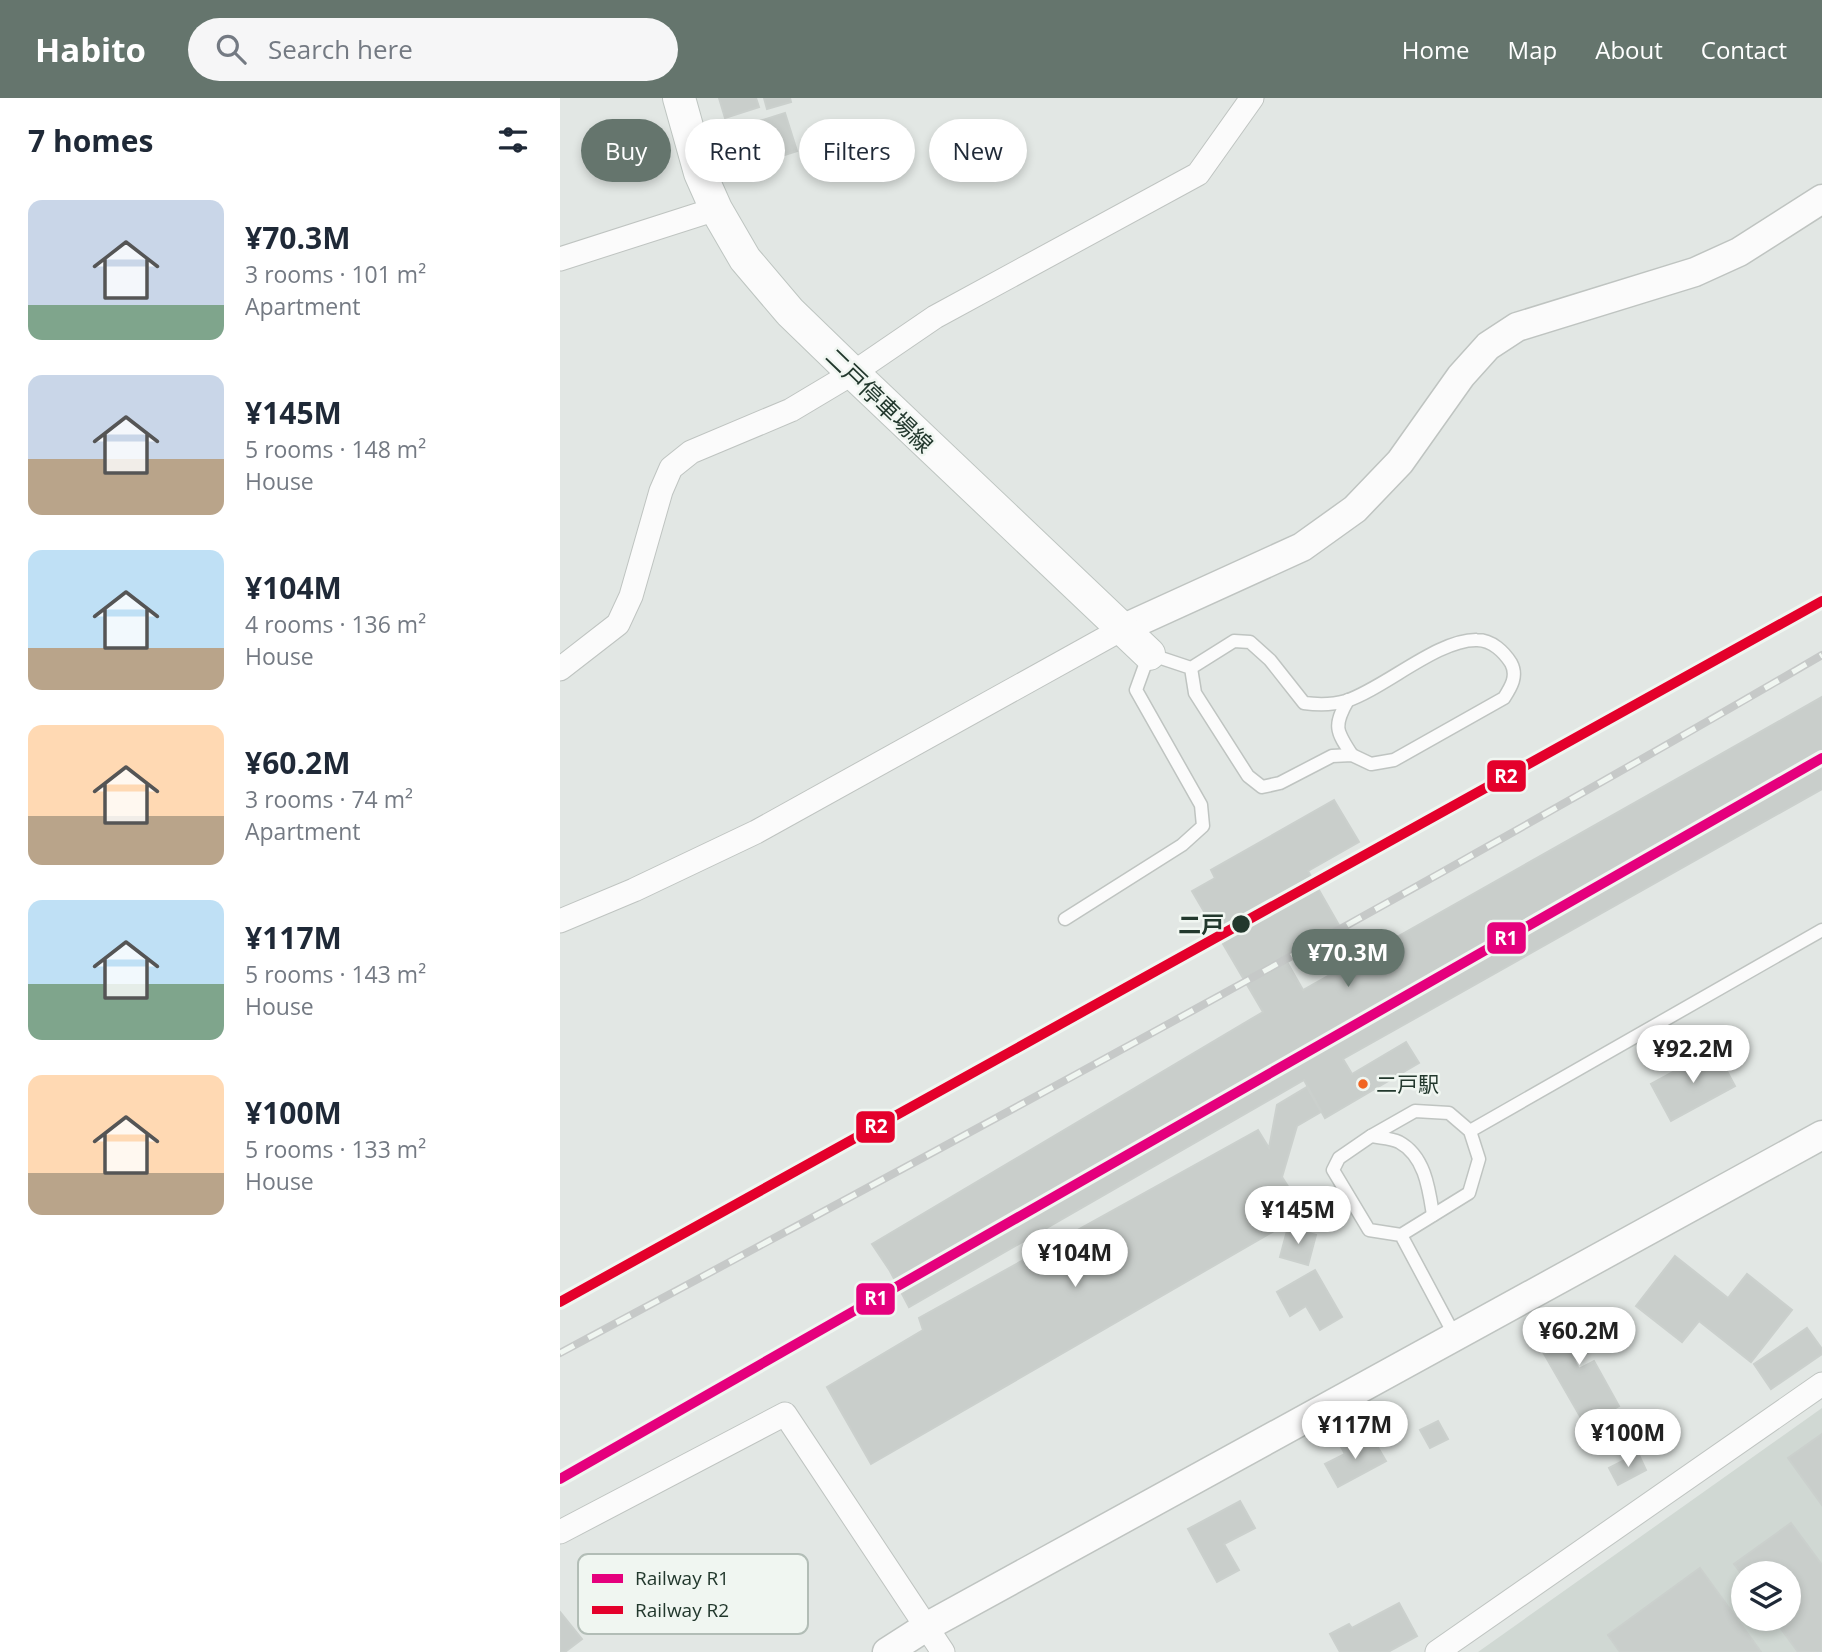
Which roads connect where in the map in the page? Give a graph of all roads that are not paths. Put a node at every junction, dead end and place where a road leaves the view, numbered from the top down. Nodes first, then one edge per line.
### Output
1 (678, 98) edge
2 (1252, 98) edge
3 (1822, 199) edge
4 (716, 209) junction
5 (560, 258) edge
6 (853, 373) junction
7 (1122, 629) junction
8 (1149, 654) junction
9 (1192, 668) junction
10 (560, 669) edge
11 (1348, 700) junction
12 (1352, 755) junction
13 (1065, 919) dead end
14 (560, 922) edge
15 (1821, 932) edge
16 (1470, 1131) junction
17 (1822, 1135) edge
18 (1371, 1136) junction
19 (1433, 1215) junction
20 (1401, 1235) junction
21 (1455, 1336) junction
22 (1822, 1384) edge
23 (560, 1532) edge
24 (926, 1627) junction
25 (887, 1652) edge
26 (943, 1652) edge
27 (1437, 1652) edge

1 - 4 main road, 二戸停車場線
2 - 6 street
3 - 7 street
4 - 5 street
4 - 6 main road, 二戸停車場線
6 - 7 main road, 二戸停車場線
6 - 10 street
7 - 8 main road, 二戸停車場線
7 - 14 street
8 - 9 lane
8 - 13 lane
9 - 11 lane
9 - 12 lane
11 - 12 lane
11 - 12 lane
15 - 16 lane
16 - 18 lane
16 - 19 lane
17 - 21 street
18 - 19 lane
18 - 20 lane
19 - 20 lane
20 - 21 lane
21 - 24 street
22 - 27 street
23 - 24 street
24 - 25 street
24 - 26 street

